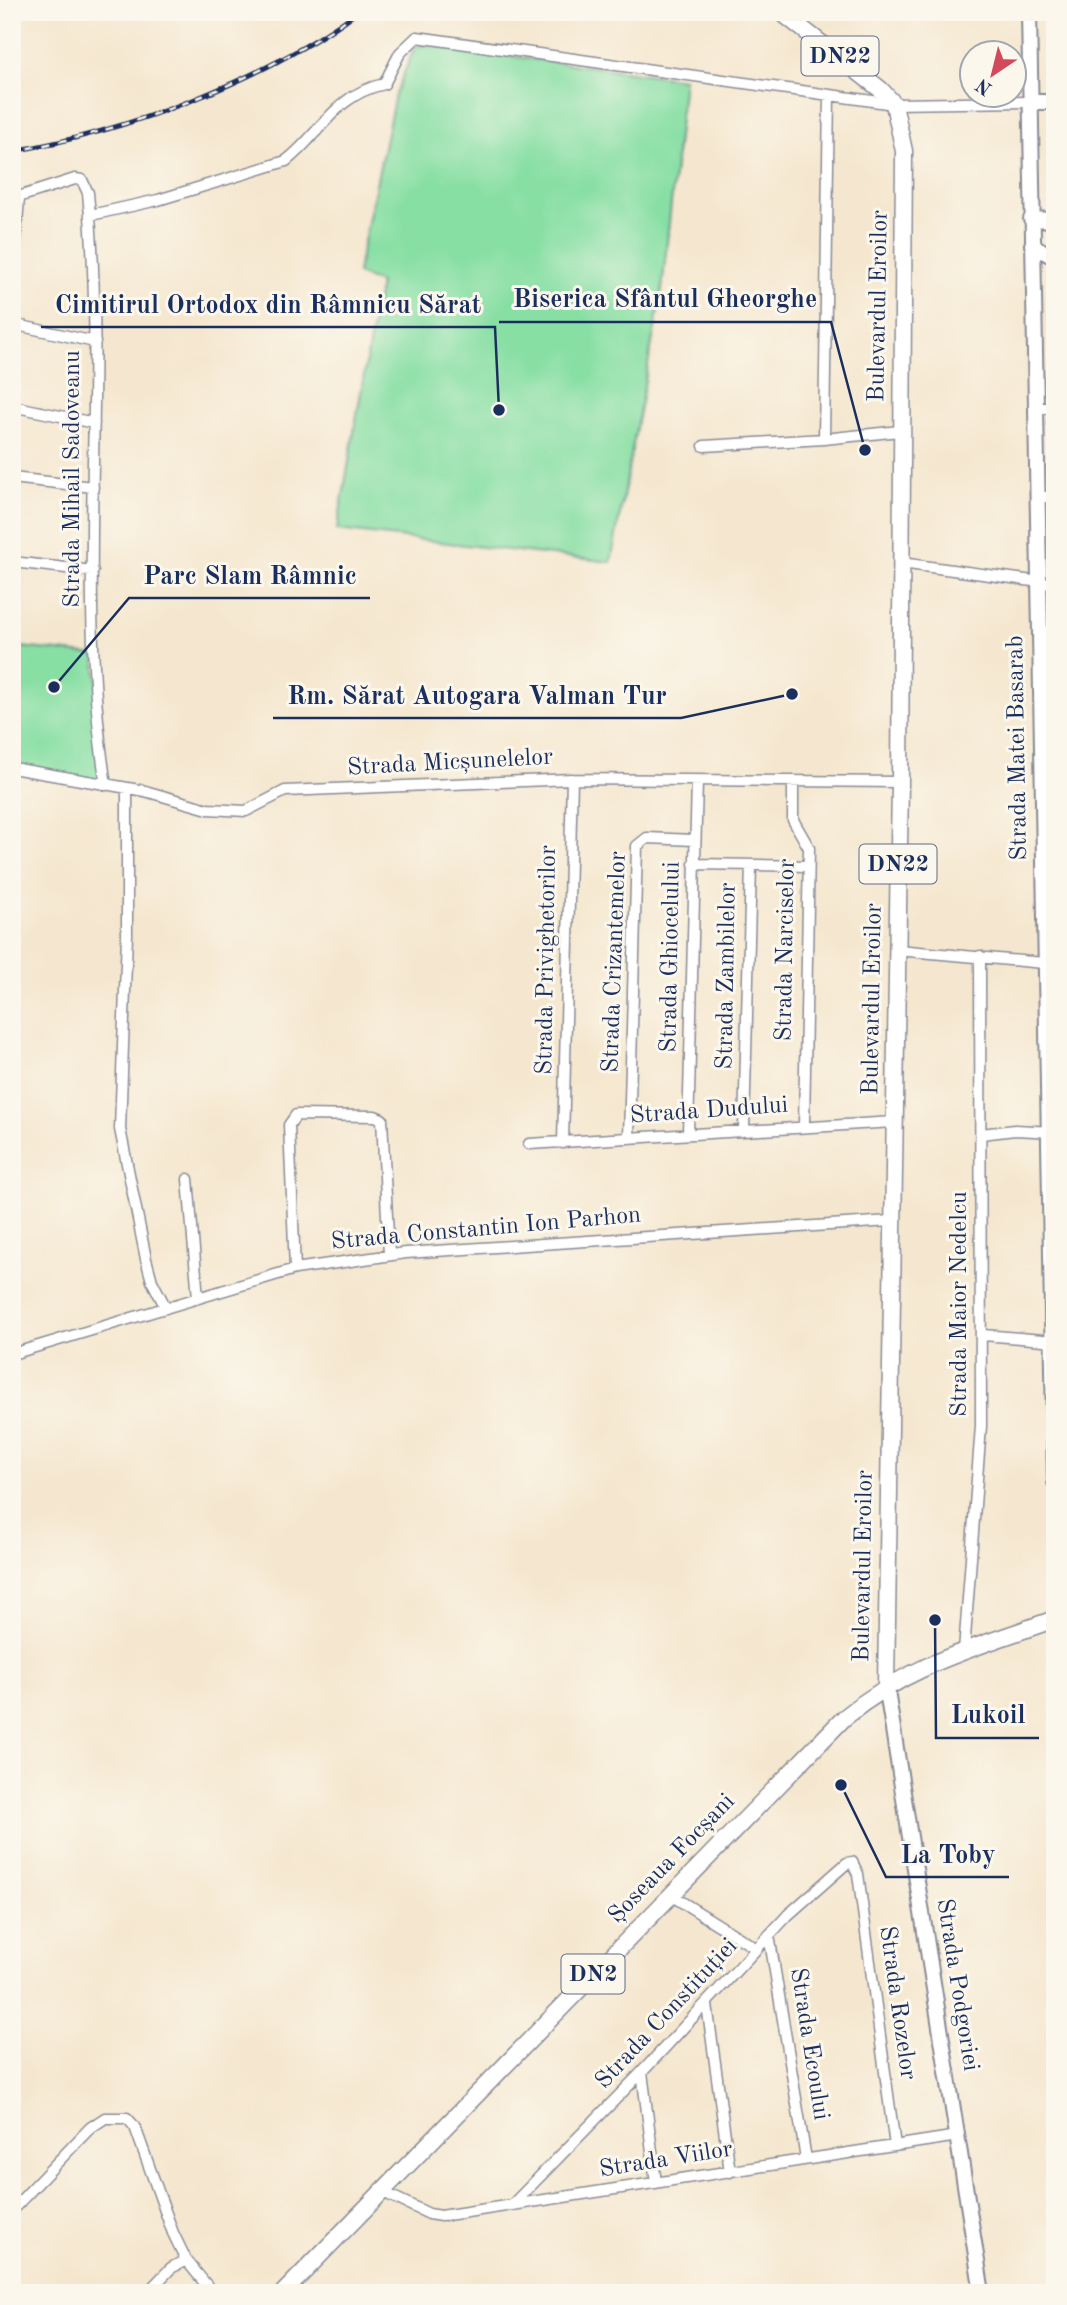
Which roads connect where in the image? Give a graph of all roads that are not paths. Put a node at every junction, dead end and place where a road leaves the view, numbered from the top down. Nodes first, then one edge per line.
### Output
1 (781, 12) edge
2 (1029, 12) edge
3 (801, 19) edge
4 (829, 95) junction
5 (1030, 102) junction
6 (1055, 102) edge
7 (894, 104) junction
8 (16, 198) edge
9 (91, 215) junction
10 (1031, 219) junction
11 (1055, 220) edge
12 (1032, 245) junction
13 (1055, 258) edge
14 (12, 294) edge
15 (12, 324) edge
16 (95, 342) junction
17 (12, 406) edge
18 (1037, 408) junction
19 (1055, 408) edge
20 (94, 423) junction
21 (901, 431) junction
22 (824, 439) junction
23 (704, 446) dead end
24 (12, 478) edge
25 (93, 487) junction
26 (1038, 496) junction
27 (1055, 497) edge
28 (12, 562) edge
29 (901, 563) junction
30 (93, 571) junction
31 (1039, 582) junction
32 (1055, 584) edge
33 (12, 768) edge
34 (572, 779) junction
35 (697, 780) junction
36 (793, 781) junction
37 (900, 782) junction
38 (106, 785) junction
39 (127, 788) junction
40 (1048, 790) edge
41 (694, 840) junction
42 (694, 864) junction
43 (751, 866) junction
44 (808, 866) junction
45 (897, 950) junction
46 (980, 956) junction
47 (1050, 964) edge
48 (894, 1122) junction
49 (804, 1125) junction
50 (744, 1129) junction
51 (1051, 1132) edge
52 (688, 1133) junction
53 (981, 1134) junction
54 (629, 1138) junction
55 (563, 1143) junction
56 (528, 1144) dead end
57 (188, 1179) dead end
58 (891, 1221) junction
59 (389, 1255) junction
60 (295, 1269) junction
61 (198, 1298) junction
62 (166, 1308) junction
63 (983, 1335) junction
64 (1054, 1341) edge
65 (12, 1354) edge
66 (1055, 1482) edge
67 (1055, 1619) edge
68 (964, 1651) junction
69 (886, 1685) junction
70 (856, 1866) joint
71 (669, 1894) junction
72 (769, 1935) junction
73 (757, 1949) junction
74 (707, 2005) junction
75 (642, 2072) junction
76 (958, 2136) junction
77 (895, 2146) junction
78 (806, 2160) junction
79 (730, 2172) junction
80 (656, 2183) junction
81 (383, 2192) junction
82 (512, 2205) junction
83 (12, 2210) edge
84 (186, 2260) junction
85 (147, 2293) edge
86 (213, 2293) edge
87 (283, 2293) edge
88 (982, 2293) edge

1 - 3 main road, DN22
2 - 5 street, Strada Matei Basarab
3 - 7 main road, DN22
4 - 7 street
4 - 9 street
4 - 22 street
5 - 6 street
5 - 7 street
5 - 10 street, Strada Matei Basarab
7 - 21 main road, Bulevardul Eroilor / DN22
8 - 9 street, Strada Mihail Sadoveanu
8 - 14 street
9 - 16 street, Strada Mihail Sadoveanu
10 - 11 street
10 - 12 street, Strada Matei Basarab
12 - 13 street
12 - 18 street, Strada Matei Basarab
15 - 16 street
16 - 20 street, Strada Mihail Sadoveanu
17 - 20 street
18 - 19 street
18 - 26 street, Strada Matei Basarab
20 - 25 street, Strada Mihail Sadoveanu
21 - 22 street
21 - 29 main road, Bulevardul Eroilor / DN22
22 - 23 street
24 - 25 street
25 - 30 street, Strada Mihail Sadoveanu
26 - 27 street
26 - 31 street, Strada Matei Basarab
28 - 30 street
29 - 31 street
29 - 37 main road, Bulevardul Eroilor / DN22
30 - 38 street, Strada Mihail Sadoveanu
31 - 32 street
31 - 40 street, Strada Matei Basarab
33 - 38 street, Strada Micșunelelor
34 - 35 street, Strada Micșunelelor
34 - 39 street, Strada Micșunelelor
34 - 55 street, Strada Privighetorilor
35 - 36 street, Strada Micșunelelor
35 - 41 street, Strada Ghiocelului
36 - 37 street, Strada Micșunelelor
36 - 44 street, Strada Narciselor
37 - 45 main road, Bulevardul Eroilor / DN22
38 - 39 street, Strada Micșunelelor
39 - 62 street
40 - 47 street, Strada Matei Basarab
41 - 42 street, Strada Ghiocelului
41 - 54 street, Strada Crizantemelor
42 - 43 street
42 - 52 street, Strada Ghiocelului
43 - 44 street
43 - 50 street, Strada Zambilelor
44 - 49 street, Strada Narciselor
45 - 46 street
45 - 48 main road, Bulevardul Eroilor / DN22
46 - 47 street
46 - 53 street, Strada Maior Nedelcu
47 - 51 street, Strada Matei Basarab
48 - 49 street, Strada Dudului
48 - 58 main road, Bulevardul Eroilor / DN22
49 - 50 street, Strada Dudului
50 - 52 street, Strada Dudului
51 - 53 street
51 - 64 street, Strada Matei Basarab
52 - 54 street, Strada Dudului
53 - 63 street, Strada Maior Nedelcu
54 - 55 street, Strada Dudului
55 - 56 street, Strada Dudului
57 - 61 street
58 - 59 street, Strada Constantin Ion Parhon
58 - 69 main road, Bulevardul Eroilor / DN22
59 - 60 street, Strada Constantin Ion Parhon
59 - 60 street
60 - 61 street, Strada Constantin Ion Parhon
61 - 62 street, Strada Constantin Ion Parhon
62 - 65 street, Strada Constantin Ion Parhon
63 - 64 street
63 - 68 street, Strada Maior Nedelcu
64 - 66 street, Strada Matei Basarab
67 - 68 main road, Șoseaua Focșani / DN2
68 - 69 main road, Șoseaua Focșani / DN2
69 - 71 main road, Șoseaua Focșani / DN2
69 - 76 street, Strada Podgoriei
70 - 72 street, Strada Constituției
70 - 77 street, Strada Rozelor
71 - 73 street
71 - 81 main road, Șoseaua Focșani / DN2
72 - 73 street, Strada Constituției
72 - 78 street, Strada Ecoului
73 - 74 street, Strada Constituției
74 - 75 street, Strada Constituției
74 - 79 street
75 - 80 street
75 - 82 street, Strada Constituției
76 - 77 street, Strada Viilor
76 - 88 street, Strada Podgoriei
77 - 78 street, Strada Viilor
78 - 79 street, Strada Viilor
79 - 80 street, Strada Viilor
80 - 82 street, Strada Viilor
81 - 82 street, Strada Viilor
81 - 87 main road, Șoseaua Focșani / DN2
83 - 84 street
84 - 85 street
84 - 86 street

